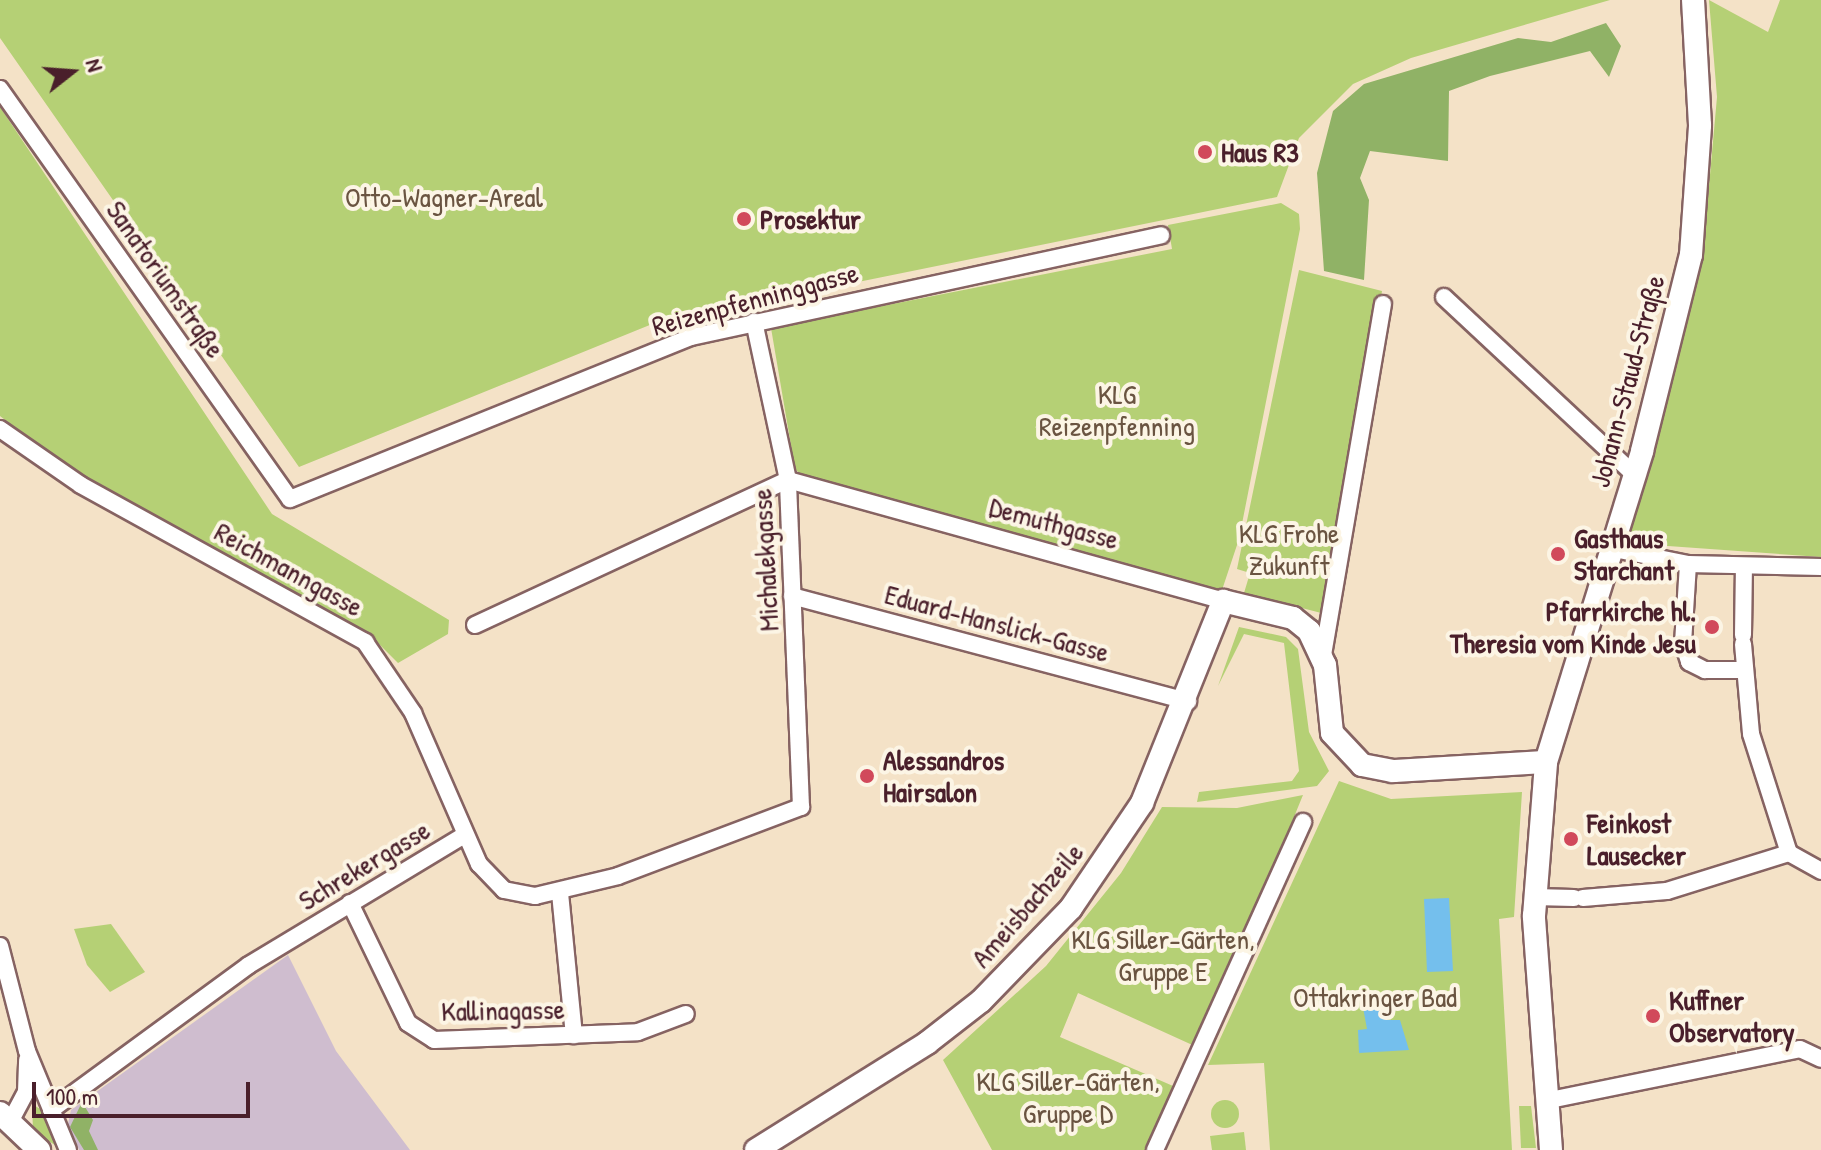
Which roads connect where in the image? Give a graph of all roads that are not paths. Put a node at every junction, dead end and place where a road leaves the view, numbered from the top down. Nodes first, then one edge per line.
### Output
1 (1693, 0) edge
2 (0, 89) edge
3 (1161, 235) dead end
4 (1444, 297) dead end
5 (1383, 304) dead end
6 (754, 322) junction
7 (0, 429) edge
8 (1634, 474) junction
9 (788, 480) junction
10 (290, 499) joint
11 (1609, 548) junction
12 (1688, 564) junction
13 (1744, 567) junction
14 (1821, 567) edge
15 (792, 596) junction
16 (1223, 601) junction
17 (475, 625) dead end
18 (1323, 655) junction
19 (1743, 670) junction
20 (1188, 701) junction
21 (1546, 762) junction
22 (803, 799) joint
23 (1303, 822) dead end
24 (463, 836) junction
25 (1789, 853) junction
26 (1821, 871) edge
27 (560, 893) junction
28 (1534, 897) junction
29 (350, 903) junction
30 (0, 946) edge
31 (686, 1014) dead end
32 (574, 1035) junction
33 (27, 1051) junction
34 (1821, 1059) edge
35 (1545, 1101) junction
36 (51, 1110) junction
37 (12, 1129) edge
38 (39, 1150) edge
39 (68, 1150) edge
40 (756, 1150) edge
41 (1155, 1150) edge
42 (1551, 1150) edge

1 - 8 street, Johann-Staud-Straße
2 - 10 street, Sanatoriumstraße
3 - 6 street, Reizenpfenninggasse
4 - 8 street
5 - 18 street
6 - 9 street, Michalekgasse
6 - 10 street, Reizenpfenninggasse
7 - 24 street, Reichmanngasse
8 - 11 street, Johann-Staud-Straße
9 - 15 street, Michalekgasse
9 - 16 street, Demuthgasse
9 - 17 street
11 - 12 street
11 - 21 street, Johann-Staud-Straße
12 - 13 street
12 - 19 street
13 - 14 street
13 - 19 street
15 - 20 street, Eduard-Hanslick-Gasse
15 - 22 street, Michalekgasse
16 - 18 street, Demuthgasse
16 - 20 street, Ameisbachzeile
18 - 21 street
19 - 25 street
20 - 40 street, Ameisbachzeile
21 - 28 street, Johann-Staud-Straße
22 - 27 street, Schrekergasse
23 - 41 street
24 - 27 street, Schrekergasse
24 - 29 street, Schrekergasse
25 - 26 street
25 - 28 street
27 - 32 street
28 - 35 street, Johann-Staud-Straße
29 - 32 street, Kallinagasse
29 - 36 street, Schrekergasse
30 - 33 street
31 - 32 street, Kallinagasse
33 - 36 street
33 - 37 street
34 - 35 street
35 - 42 street, Johann-Staud-Straße
36 - 39 street
37 - 38 street

